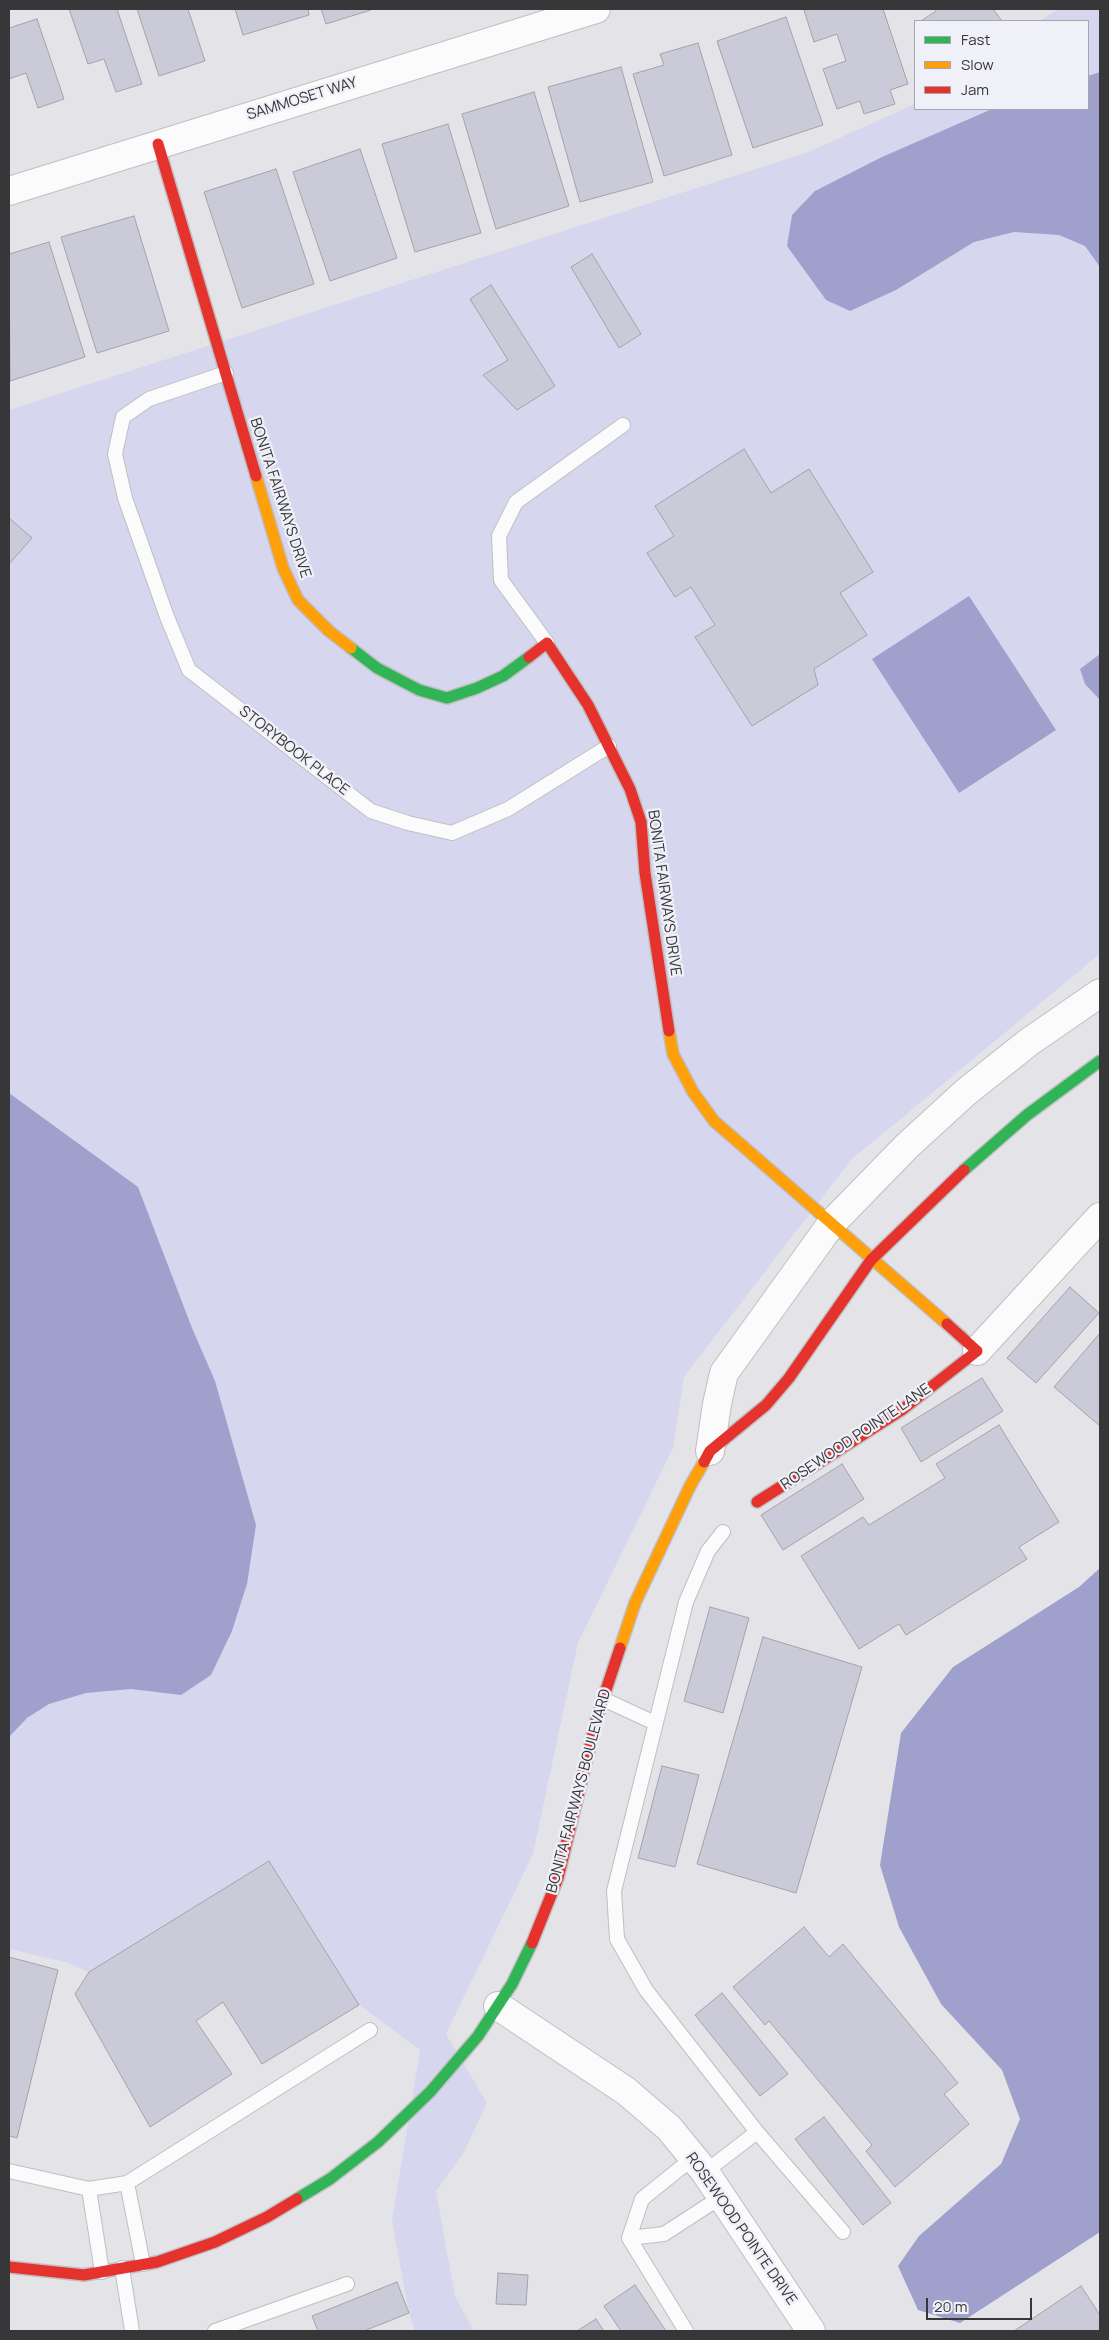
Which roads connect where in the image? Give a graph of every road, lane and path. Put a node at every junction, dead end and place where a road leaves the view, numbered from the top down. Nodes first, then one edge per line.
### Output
1 (596, 9) edge
2 (158, 144) junction
3 (9, 191) edge
4 (226, 373) junction
5 (623, 425) dead end
6 (546, 644) junction
7 (609, 746) junction
8 (1100, 993) edge
9 (1100, 1061) edge
10 (1100, 1217) edge
11 (832, 1223) junction
12 (871, 1260) junction
13 (977, 1351) junction
14 (710, 1452) junction
15 (757, 1502) dead end
16 (723, 1532) dead end
17 (603, 1699) junction
18 (656, 1723) junction
19 (498, 2006) junction
20 (370, 2030) dead end
21 (757, 2132) junction
22 (699, 2165) junction
23 (9, 2171) edge
24 (127, 2182) junction
25 (89, 2189) junction
26 (721, 2196) junction
27 (843, 2232) dead end
28 (628, 2238) junction
29 (143, 2264) junction
30 (9, 2267) edge
31 (122, 2268) junction
32 (102, 2272) junction
33 (346, 2284) dead end
34 (132, 2331) edge
35 (215, 2331) edge
36 (686, 2331) edge
37 (811, 2331) edge

1 - 2 street, SAMMOSET WAY
2 - 3 street, SAMMOSET WAY
2 - 4 street, BONITA FAIRWAYS DRIVE
4 - 6 street, BONITA FAIRWAYS DRIVE
4 - 7 lane, STORYBOOK PLACE
5 - 6 lane
6 - 7 street, BONITA FAIRWAYS DRIVE
7 - 11 street, BONITA FAIRWAYS DRIVE
8 - 11 street, BONITA FAIRWAYS BOULEVARD
9 - 12 street, BONITA FAIRWAYS BOULEVARD
10 - 13 street, ROSEWOOD POINTE LANE
11 - 12 street, BONITA FAIRWAYS DRIVE
11 - 14 street, BONITA FAIRWAYS BOULEVARD
12 - 13 street
12 - 14 street, BONITA FAIRWAYS BOULEVARD
13 - 15 street, ROSEWOOD POINTE LANE
14 - 17 street, BONITA FAIRWAYS BOULEVARD
16 - 18 lane
17 - 18 lane
17 - 19 street, BONITA FAIRWAYS BOULEVARD
18 - 21 lane
19 - 22 street, ROSEWOOD POINTE DRIVE
19 - 29 street, BONITA FAIRWAYS BOULEVARD
20 - 24 lane
21 - 22 lane
21 - 27 lane
22 - 26 street, ROSEWOOD POINTE DRIVE
22 - 28 lane
23 - 25 lane
24 - 25 lane
24 - 29 lane
25 - 32 lane
26 - 28 lane
26 - 37 street, ROSEWOOD POINTE DRIVE
28 - 36 lane
29 - 31 street, BONITA FAIRWAYS BOULEVARD
30 - 32 street, BONITA FAIRWAYS BOULEVARD
31 - 32 street, BONITA FAIRWAYS BOULEVARD
31 - 34 lane
33 - 35 lane

